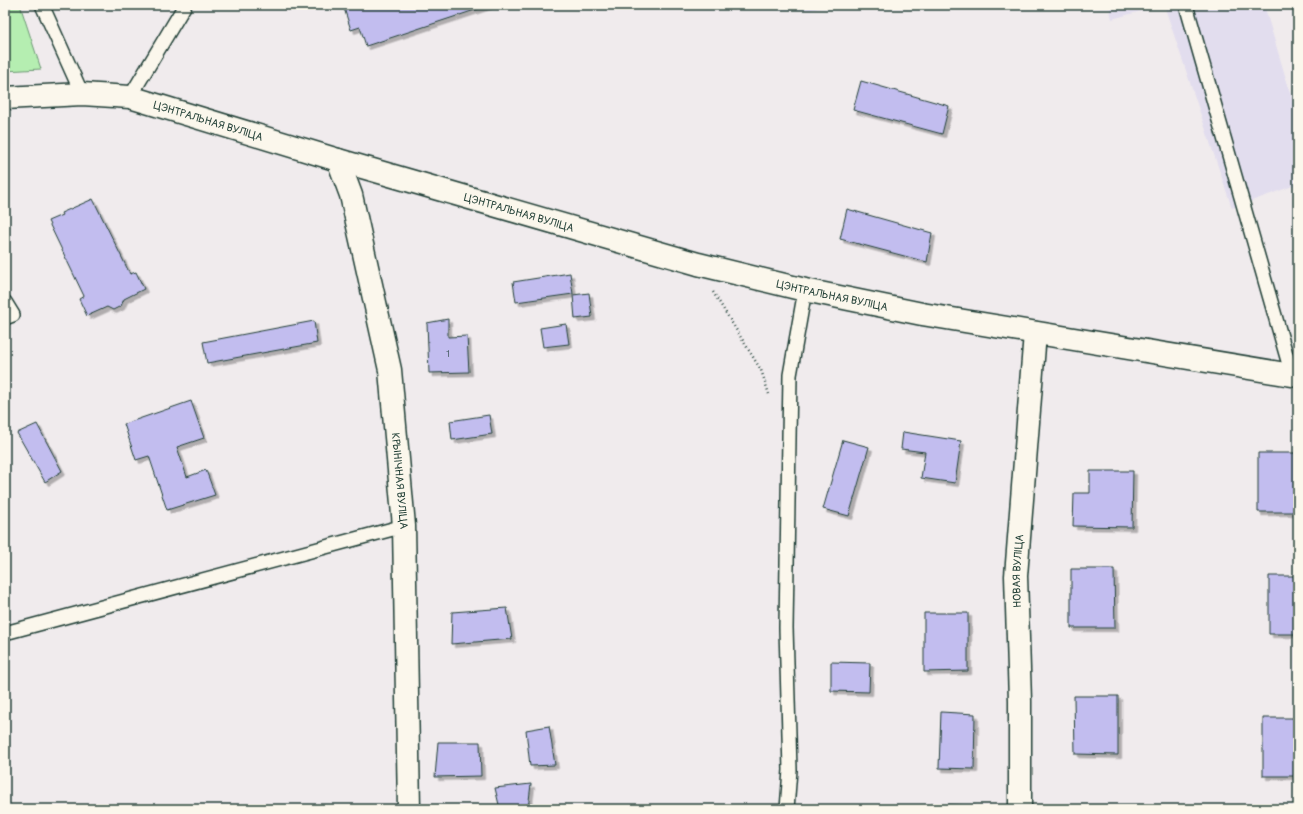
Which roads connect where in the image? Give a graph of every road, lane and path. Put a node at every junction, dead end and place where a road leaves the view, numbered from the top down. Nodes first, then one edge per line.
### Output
1 (42, 5) edge
2 (185, 5) edge
3 (1186, 5) edge
4 (82, 94) junction
5 (130, 97) junction
6 (5, 98) edge
7 (338, 160) junction
8 (698, 264) junction
9 (805, 290) junction
10 (5, 302) edge
11 (5, 318) edge
12 (1035, 333) junction
13 (1295, 376) edge
14 (770, 398) dead end
15 (404, 526) junction
16 (5, 633) edge
17 (409, 809) edge
18 (787, 809) edge
19 (1020, 809) edge

1 - 4 lane
2 - 5 lane
3 - 13 lane
4 - 5 street, ЦЭНТРАЛЬНАЯ ВУЛІЦА
4 - 6 street, ЦЭНТРАЛЬНАЯ ВУЛІЦА
5 - 7 street, ЦЭНТРАЛЬНАЯ ВУЛІЦА
7 - 8 street, ЦЭНТРАЛЬНАЯ ВУЛІЦА
7 - 15 street, КРЫНІЧНАЯ ВУЛІЦА
8 - 9 street, ЦЭНТРАЛЬНАЯ ВУЛІЦА
8 - 14 path
9 - 12 street, ЦЭНТРАЛЬНАЯ ВУЛІЦА
9 - 18 lane
10 - 11 lane
12 - 13 street, ЦЭНТРАЛЬНАЯ ВУЛІЦА
12 - 19 street, НОВАЯ ВУЛІЦА
15 - 16 lane
15 - 17 street, КРЫНІЧНАЯ ВУЛІЦА

